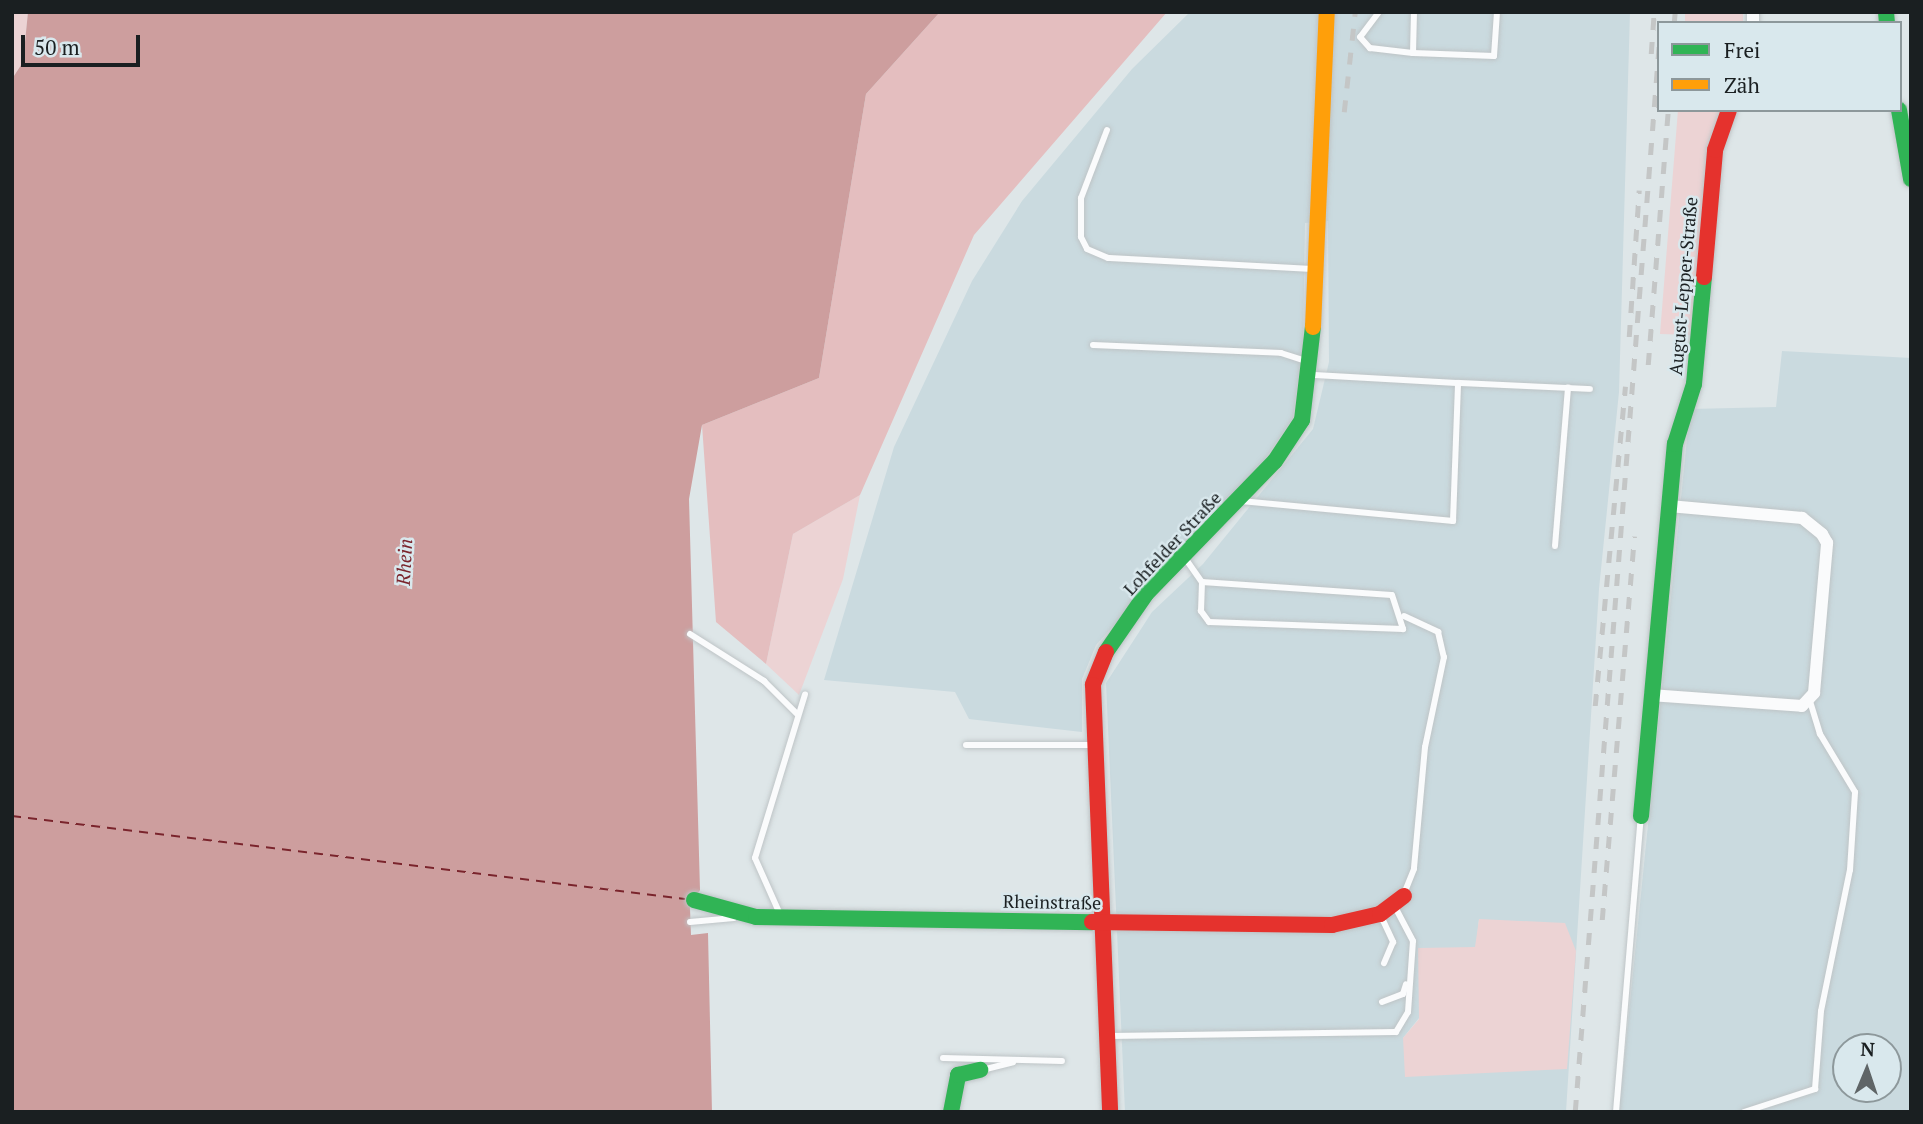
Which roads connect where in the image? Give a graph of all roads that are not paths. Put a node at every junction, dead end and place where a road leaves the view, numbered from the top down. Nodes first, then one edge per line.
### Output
1 (1327, 12) edge
2 (1379, 12) edge
3 (1414, 12) edge
4 (1497, 12) edge
5 (1413, 53) junction
6 (1728, 112) edge
7 (1899, 112) edge
8 (1107, 130) dead end
9 (1911, 179) edge
10 (1316, 269) junction
11 (1093, 345) dead end
12 (1310, 368) junction
13 (1458, 383) junction
14 (1568, 388) junction
15 (1590, 389) dead end
16 (1239, 500) junction
17 (1670, 506) junction
18 (1555, 546) dead end
19 (1184, 556) junction
20 (1202, 582) junction
21 (1404, 616) junction
22 (690, 635) dead end
23 (805, 694) dead end
24 (1650, 695) junction
25 (1810, 702) junction
26 (797, 714) junction
27 (966, 745) dead end
28 (1092, 745) junction
29 (1641, 816) joint
30 (694, 900) dead end
31 (1392, 905) junction
32 (756, 917) junction
33 (782, 917) junction
34 (690, 922) dead end
35 (1104, 922) junction
36 (1384, 963) dead end
37 (1412, 965) junction
38 (1382, 1002) dead end
39 (1107, 1036) junction
40 (943, 1058) dead end
41 (1062, 1061) dead end
42 (1013, 1062) junction
43 (981, 1070) joint
44 (951, 1112) edge
45 (1110, 1112) edge
46 (1616, 1112) edge
47 (1744, 1112) edge

1 - 10 street, Lohfelder Straße
2 - 5 lane
3 - 5 lane
4 - 5 lane
6 - 17 street, August-Lepper-Straße
7 - 9 street
8 - 10 lane
10 - 12 street, Lohfelder Straße
11 - 12 lane
12 - 13 lane
12 - 16 street, Lohfelder Straße
13 - 14 lane
13 - 16 lane
14 - 15 lane
14 - 18 lane
16 - 19 street, Lohfelder Straße
17 - 24 street, August-Lepper-Straße
17 - 25 street
19 - 20 lane
19 - 28 street, Lohfelder Straße
20 - 21 lane
20 - 21 lane
21 - 31 lane
22 - 26 lane
23 - 26 lane
24 - 25 street
24 - 29 street, August-Lepper-Straße
25 - 47 lane
26 - 33 lane
27 - 28 lane
28 - 35 street, Lohfelder Straße
29 - 46 lane
30 - 32 street, Rheinstraße
31 - 35 street, Rheinstraße
31 - 36 lane
31 - 37 lane
32 - 33 street, Rheinstraße
32 - 34 lane
33 - 35 street, Rheinstraße
35 - 39 street, Lohfelder Straße
37 - 38 lane
37 - 39 lane
39 - 45 street, Lohfelder Straße
40 - 42 lane
41 - 42 lane
42 - 43 lane
43 - 44 street

